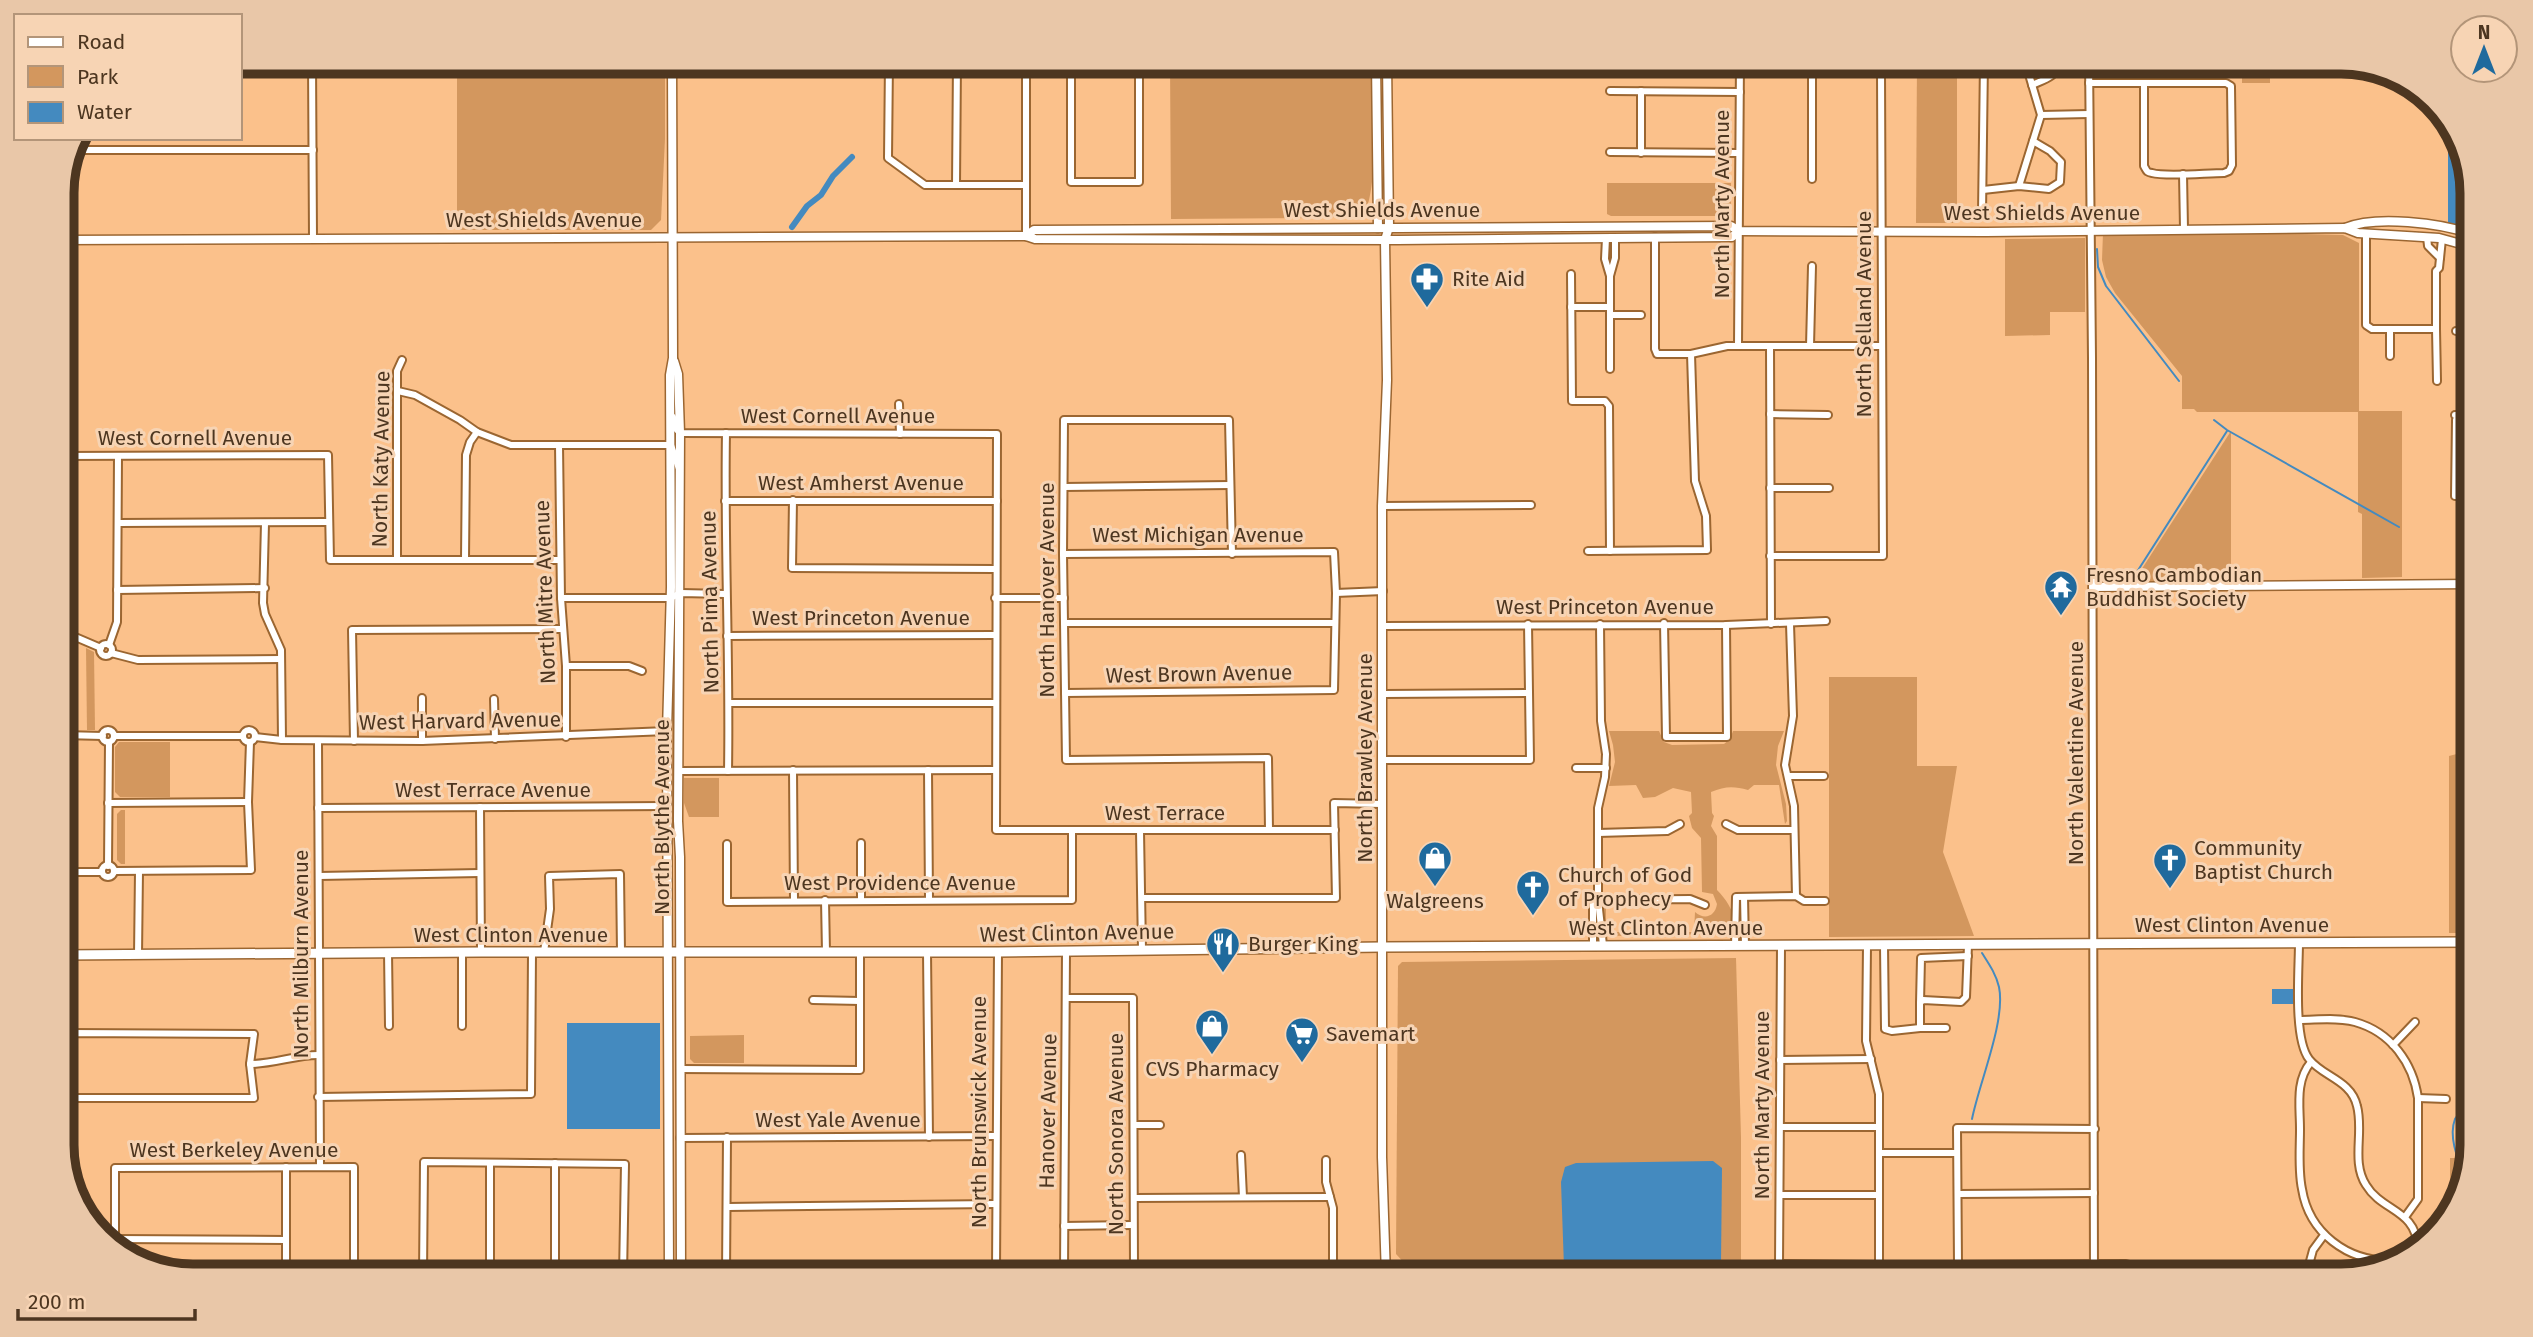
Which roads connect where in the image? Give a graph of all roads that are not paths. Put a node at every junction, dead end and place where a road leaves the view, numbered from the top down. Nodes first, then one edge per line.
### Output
1 (312, 74) edge
2 (671, 74) edge
3 (889, 74) edge
4 (957, 74) edge
5 (1026, 74) edge
6 (1071, 74) edge
7 (1139, 74) edge
8 (1376, 74) edge
9 (1376, 74) edge
10 (1387, 74) edge
11 (1740, 74) edge
12 (1812, 74) edge
13 (1881, 74) edge
14 (1984, 74) edge
15 (2029, 74) edge
16 (2055, 74) edge
17 (2089, 74) edge
18 (2089, 83) junction
19 (2144, 83) junction
20 (2032, 85) junction
21 (1610, 91) dead end
22 (1641, 91) junction
23 (1740, 92) junction
24 (2089, 114) junction
25 (2041, 115) junction
26 (1388, 127) junction
27 (2033, 141) junction
28 (82, 150) edge
29 (313, 150) junction
30 (1610, 152) dead end
31 (1642, 153) junction
32 (1739, 153) junction
33 (2183, 174) junction
34 (1812, 178) dead end
35 (956, 185) junction
36 (1026, 185) junction
37 (2020, 186) junction
38 (1983, 190) junction
39 (1982, 213) dead end
40 (1377, 226) junction
41 (1389, 227) junction
42 (1532, 227) junction
43 (1599, 227) junction
44 (2345, 228) junction
45 (2184, 229) junction
46 (1739, 230) junction
47 (2089, 230) junction
48 (2459, 230) edge
49 (1881, 231) junction
50 (2366, 233) junction
51 (1026, 236) junction
52 (672, 237) junction
53 (1610, 237) junction
54 (1655, 237) junction
55 (2427, 237) junction
56 (1545, 238) junction
57 (313, 239) junction
58 (1497, 239) junction
59 (2442, 239) junction
60 (74, 240) edge
61 (1385, 240) junction
62 (2459, 244) edge
63 (2440, 258) junction
64 (1812, 266) dead end
65 (1571, 274) dead end
66 (1571, 307) junction
67 (1610, 307) junction
68 (1610, 315) junction
69 (1641, 315) dead end
70 (2390, 329) junction
71 (2436, 329) junction
72 (2456, 331) dead end
73 (2459, 331) edge
74 (1738, 346) junction
75 (1770, 346) junction
76 (1810, 346) junction
77 (1881, 346) junction
78 (1691, 355) junction
79 (2390, 356) dead end
80 (673, 358) junction
81 (402, 360) dead end
82 (1610, 369) dead end
83 (2437, 381) dead end
84 (398, 391) junction
85 (899, 404) dead end
86 (671, 410) junction
87 (1770, 414) junction
88 (1828, 415) dead end
89 (2455, 415) dead end
90 (2459, 415) edge
91 (2459, 419) edge
92 (477, 432) junction
93 (680, 433) junction
94 (726, 433) junction
95 (900, 434) junction
96 (559, 445) junction
97 (671, 445) junction
98 (74, 456) edge
99 (118, 456) junction
100 (680, 471) junction
101 (1230, 485) junction
102 (1064, 487) junction
103 (1770, 488) junction
104 (1829, 488) dead end
105 (2459, 496) edge
106 (793, 500) junction
107 (725, 501) junction
108 (997, 501) junction
109 (1531, 505) dead end
110 (1382, 506) junction
111 (329, 522) junction
112 (119, 523) junction
113 (265, 523) junction
114 (1588, 551) dead end
115 (1610, 551) junction
116 (1063, 554) junction
117 (1232, 554) junction
118 (1770, 556) junction
119 (397, 560) junction
120 (465, 560) junction
121 (560, 560) junction
122 (995, 569) junction
123 (2459, 584) edge
124 (2093, 587) junction
125 (265, 588) junction
126 (117, 590) junction
127 (1383, 591) junction
128 (1336, 593) junction
129 (725, 594) junction
130 (676, 596) junction
131 (561, 598) junction
132 (995, 598) junction
133 (1064, 598) junction
134 (1826, 621) dead end
135 (1064, 622) junction
136 (1335, 622) junction
137 (1664, 623) junction
138 (1528, 624) junction
139 (1600, 624) junction
140 (1771, 624) junction
141 (1790, 624) junction
142 (1726, 625) junction
143 (1383, 626) junction
144 (562, 629) junction
145 (995, 635) junction
146 (74, 636) edge
147 (727, 636) junction
148 (110, 649) junction
149 (281, 659) junction
150 (566, 666) junction
151 (642, 671) dead end
152 (1065, 693) junction
153 (1528, 693) junction
154 (1383, 694) junction
155 (422, 698) dead end
156 (494, 699) dead end
157 (996, 702) junction
158 (729, 703) junction
159 (667, 732) junction
160 (74, 736) edge
161 (103, 736) junction
162 (114, 736) junction
163 (566, 737) junction
164 (252, 739) junction
165 (495, 739) junction
166 (282, 740) junction
167 (318, 741) junction
168 (354, 741) junction
169 (422, 741) junction
170 (109, 742) junction
171 (1382, 760) junction
172 (1576, 768) dead end
173 (1605, 768) junction
174 (793, 770) junction
175 (928, 770) junction
176 (995, 770) junction
177 (678, 771) junction
178 (728, 771) junction
179 (1789, 776) junction
180 (1824, 776) dead end
181 (248, 802) junction
182 (108, 803) junction
183 (1382, 804) junction
184 (667, 806) junction
185 (480, 807) junction
186 (318, 808) junction
187 (1680, 824) dead end
188 (1726, 824) dead end
189 (1072, 830) junction
190 (1269, 830) junction
191 (1335, 830) junction
192 (1794, 830) junction
193 (1140, 831) junction
194 (1598, 832) junction
195 (861, 843) dead end
196 (727, 844) dead end
197 (108, 866) junction
198 (114, 871) junction
199 (139, 871) junction
200 (74, 872) edge
201 (103, 872) junction
202 (480, 873) junction
203 (319, 876) junction
204 (1796, 896) junction
205 (1142, 898) junction
206 (929, 900) junction
207 (1598, 900) junction
208 (794, 901) junction
209 (825, 901) junction
210 (861, 901) junction
211 (1825, 901) dead end
212 (1705, 905) dead end
213 (2299, 942) junction
214 (2460, 942) edge
215 (2094, 943) junction
216 (1598, 945) junction
217 (1968, 945) junction
218 (1740, 946) junction
219 (1781, 946) junction
220 (1867, 946) junction
221 (1884, 946) junction
222 (1382, 947) junction
223 (1142, 950) junction
224 (668, 951) junction
225 (680, 951) junction
226 (860, 951) junction
227 (1066, 951) junction
228 (388, 952) junction
229 (462, 952) junction
230 (481, 952) junction
231 (826, 952) junction
232 (927, 952) junction
233 (998, 952) junction
234 (318, 953) junction
235 (532, 953) junction
236 (544, 953) junction
237 (621, 953) junction
238 (74, 955) edge
239 (138, 955) junction
240 (1968, 956) junction
241 (1066, 998) junction
242 (813, 1000) dead end
243 (860, 1001) junction
244 (1920, 1003) junction
245 (2299, 1020) junction
246 (2415, 1022) dead end
247 (389, 1026) dead end
248 (462, 1026) dead end
249 (1920, 1028) junction
250 (1946, 1028) dead end
251 (74, 1033) edge
252 (2393, 1045) junction
253 (318, 1055) junction
254 (1871, 1059) junction
255 (1780, 1060) junction
256 (2311, 1062) junction
257 (250, 1064) junction
258 (680, 1069) junction
259 (318, 1097) junction
260 (74, 1098) edge
261 (2418, 1098) junction
262 (2446, 1099) dead end
263 (1134, 1125) junction
264 (1160, 1125) dead end
265 (1780, 1127) junction
266 (1879, 1127) junction
267 (2095, 1129) junction
268 (996, 1136) junction
269 (929, 1137) junction
270 (680, 1138) junction
271 (727, 1138) junction
272 (1879, 1153) junction
273 (1957, 1153) junction
274 (1241, 1155) dead end
275 (1326, 1160) dead end
276 (489, 1163) junction
277 (555, 1163) junction
278 (320, 1166) junction
279 (286, 1167) junction
280 (1958, 1194) junction
281 (2094, 1194) junction
282 (1780, 1195) junction
283 (1879, 1195) junction
284 (1330, 1197) junction
285 (1135, 1198) junction
286 (1243, 1198) junction
287 (995, 1204) junction
288 (728, 1207) junction
289 (2405, 1217) junction
290 (1133, 1225) junction
291 (1064, 1226) junction
292 (114, 1234) edge
293 (2324, 1235) junction
294 (2415, 1237) edge
295 (286, 1240) junction
296 (125, 1242) edge
297 (2372, 1259) edge
298 (286, 1264) edge
299 (354, 1264) edge
300 (423, 1264) edge
301 (490, 1264) edge
302 (555, 1264) edge
303 (624, 1264) edge
304 (669, 1264) edge
305 (681, 1264) edge
306 (726, 1264) edge
307 (996, 1264) edge
308 (1064, 1264) edge
309 (1134, 1264) edge
310 (1333, 1264) edge
311 (1386, 1264) edge
312 (1779, 1264) edge
313 (1879, 1264) edge
314 (1958, 1264) edge
315 (2094, 1264) joint
316 (2126, 1264) edge
317 (2309, 1264) edge

1 - 29 street
2 - 52 street, North Blythe Avenue
3 - 35 street
4 - 35 street
5 - 36 street
6 - 7 street
8 - 26 street
9 - 40 street, North Brawley Avenue
10 - 26 street, North Brawley Avenue
11 - 23 street, North Marty Avenue
12 - 34 street
13 - 49 street, North Selland Avenue
14 - 38 street
15 - 20 street
16 - 20 street
17 - 18 street, North Valentine Avenue
18 - 19 street
18 - 24 street, North Valentine Avenue
19 - 33 street
19 - 33 street
20 - 25 street
21 - 22 street
22 - 23 street
22 - 31 street
23 - 32 street, North Marty Avenue
24 - 25 street
24 - 47 street, North Valentine Avenue
25 - 27 street
26 - 41 street, North Brawley Avenue
27 - 37 street
27 - 37 street
28 - 29 street
29 - 57 street
30 - 31 street
31 - 32 street
32 - 46 street, North Marty Avenue
33 - 45 street
35 - 36 street
36 - 51 street
37 - 38 street
38 - 39 street
40 - 41 street, West Shields Avenue
40 - 51 street, West Shields Avenue
40 - 61 street, North Brawley Avenue
41 - 42 street, West Shields Avenue
41 - 61 street, North Brawley Avenue
42 - 43 street, West Shields Avenue
42 - 58 street
43 - 46 street, West Shields Avenue
43 - 56 street
44 - 45 street, West Shields Avenue
44 - 48 street, West Shields Avenue
44 - 50 street, West Shields Avenue
45 - 47 street, West Shields Avenue
46 - 49 street, West Shields Avenue
46 - 54 street, West Shields Avenue
46 - 74 street, North Marty Avenue
47 - 49 street, West Shields Avenue
47 - 124 street, North Valentine Avenue
49 - 77 street, North Selland Avenue
50 - 55 street, West Shields Avenue
50 - 70 street
51 - 52 street, West Shields Avenue
51 - 61 street, West Shields Avenue
52 - 57 street, West Shields Avenue
52 - 80 street, North Blythe Avenue
53 - 54 street, West Shields Avenue
53 - 56 street, West Shields Avenue
53 - 67 street
54 - 78 street
55 - 59 street, West Shields Avenue
55 - 63 street
56 - 58 street, West Shields Avenue
57 - 60 street, West Shields Avenue
58 - 61 street, West Shields Avenue
59 - 62 street, West Shields Avenue
59 - 63 street
61 - 110 street, North Brawley Avenue
63 - 71 street
64 - 76 street
65 - 66 street
66 - 67 street
66 - 115 street
67 - 68 street
68 - 69 street
68 - 82 street
70 - 71 street
70 - 79 street
71 - 83 street
72 - 73 street
74 - 75 street
74 - 78 street
75 - 76 street
75 - 87 street
76 - 77 street
77 - 118 street, North Selland Avenue
78 - 115 street
80 - 86 street, North Blythe Avenue
80 - 93 street, North Blythe Avenue
81 - 84 street, North Katy Avenue
84 - 92 street
84 - 119 street, North Katy Avenue
85 - 95 street
86 - 93 street
86 - 97 street, North Blythe Avenue
87 - 88 street
87 - 103 street
89 - 90 street
91 - 105 street
92 - 96 street
92 - 120 street
93 - 94 street, West Cornell Avenue
93 - 100 street, North Blythe Avenue
94 - 95 street, West Cornell Avenue
94 - 107 street, North Pima Avenue
95 - 108 street, West Cornell Avenue
96 - 97 street
96 - 121 street, North Mitre Avenue
97 - 100 street
97 - 130 street, North Blythe Avenue
98 - 99 street, West Cornell Avenue
99 - 111 street, West Cornell Avenue
99 - 112 street
100 - 130 street, North Blythe Avenue
101 - 102 street
101 - 102 street, North Hanover Avenue
101 - 117 street
102 - 116 street, North Hanover Avenue
103 - 104 street
103 - 118 street
106 - 107 street, West Amherst Avenue
106 - 108 street, West Amherst Avenue
106 - 122 street
107 - 129 street, North Pima Avenue
108 - 122 street
109 - 110 street
110 - 127 street, North Brawley Avenue
111 - 113 street
111 - 119 street
112 - 113 street
112 - 126 street
113 - 125 street
114 - 115 street
116 - 117 street, West Michigan Avenue
116 - 133 street, North Hanover Avenue
117 - 128 street, West Michigan Avenue
118 - 140 street
119 - 120 street
120 - 121 street
121 - 131 street, North Mitre Avenue
122 - 132 street
123 - 124 street
124 - 215 street, North Valentine Avenue
125 - 126 street
125 - 149 street
126 - 148 street
127 - 128 street
127 - 143 street, North Brawley Avenue
128 - 136 street
129 - 130 street
129 - 147 street, North Pima Avenue
130 - 131 street
130 - 159 street, North Blythe Avenue
130 - 177 street, North Blythe Avenue
131 - 144 street, North Mitre Avenue
132 - 133 street, West Princeton Avenue
132 - 145 street
133 - 135 street, North Hanover Avenue
134 - 141 street, West Princeton Avenue
135 - 136 street
135 - 152 street, North Hanover Avenue
136 - 152 street, West Brown Avenue
137 - 139 street, West Princeton Avenue
137 - 142 street, West Princeton Avenue
137 - 142 street
138 - 139 street, West Princeton Avenue
138 - 143 street, West Princeton Avenue
138 - 153 street
139 - 173 street
140 - 141 street, West Princeton Avenue
140 - 142 street, West Princeton Avenue
141 - 179 street
143 - 154 street, North Brawley Avenue
144 - 150 street, North Mitre Avenue
144 - 168 street
145 - 147 street, West Princeton Avenue
145 - 157 street
146 - 148 street
147 - 158 street, North Pima Avenue
148 - 149 street
149 - 166 street
150 - 151 street
150 - 163 street, North Mitre Avenue
152 - 190 street, North Hanover Avenue
153 - 154 street
153 - 171 street
154 - 171 street, North Brawley Avenue
155 - 169 street
156 - 165 street
157 - 158 street
157 - 176 street
158 - 178 street, North Pima Avenue
159 - 163 street, West Harvard Avenue
159 - 184 street, North Blythe Avenue
160 - 161 street
161 - 162 street
161 - 170 street
162 - 164 street
162 - 170 street
163 - 165 street, West Harvard Avenue
164 - 166 street, West Harvard Avenue
164 - 181 street
165 - 169 street, West Harvard Avenue
166 - 167 street, West Harvard Avenue
167 - 168 street, West Harvard Avenue
167 - 186 street, North Milburn Avenue
168 - 169 street, West Harvard Avenue
170 - 182 street
171 - 183 street, North Brawley Avenue
172 - 173 street
173 - 194 street
174 - 175 street
174 - 178 street
174 - 208 street
175 - 176 street
175 - 206 street
176 - 189 street, West Terrace
177 - 178 street
177 - 225 street, North Blythe Avenue
179 - 180 street
179 - 192 street
181 - 182 street
181 - 199 street
182 - 197 street
183 - 191 street
183 - 222 street, North Brawley Avenue
184 - 185 street, West Terrace Avenue
184 - 224 street, North Blythe Avenue
185 - 186 street, West Terrace Avenue
185 - 202 street
186 - 203 street, North Milburn Avenue
187 - 194 street
188 - 192 street
189 - 193 street, West Terrace
189 - 206 street, West Providence Avenue
190 - 191 street, West Terrace
190 - 193 street, West Terrace
191 - 205 street
192 - 204 street
193 - 205 street
194 - 207 street
195 - 210 street
196 - 208 street, West Providence Avenue
197 - 198 street
197 - 201 street
198 - 199 street
198 - 201 street
199 - 239 street
200 - 201 street
202 - 203 street
202 - 230 street
203 - 234 street, North Milburn Avenue
204 - 211 street
204 - 218 street
205 - 223 street
206 - 210 street, West Providence Avenue
207 - 212 street
207 - 216 street
208 - 209 street, West Providence Avenue
209 - 210 street, West Providence Avenue
209 - 231 street
213 - 214 main road, West Clinton Avenue
213 - 215 main road, West Clinton Avenue
213 - 245 street
215 - 217 main road, West Clinton Avenue
215 - 267 street, North Valentine Avenue
216 - 218 main road, West Clinton Avenue
216 - 222 main road, West Clinton Avenue
217 - 221 main road, West Clinton Avenue
217 - 240 street
218 - 219 main road, West Clinton Avenue
219 - 220 main road, West Clinton Avenue
219 - 255 street, North Marty Avenue
220 - 221 main road, West Clinton Avenue
220 - 254 street
221 - 249 street
222 - 223 main road, West Clinton Avenue
222 - 311 street, North Brawley Avenue
223 - 227 main road, West Clinton Avenue
224 - 225 main road, West Clinton Avenue
224 - 237 main road, West Clinton Avenue
224 - 304 street, North Blythe Avenue
225 - 231 main road, West Clinton Avenue
225 - 258 street, North Blythe Avenue
226 - 231 main road, West Clinton Avenue
226 - 232 main road, West Clinton Avenue
226 - 243 street
227 - 233 main road, West Clinton Avenue
227 - 241 street, Hanover Avenue
228 - 229 main road, West Clinton Avenue
228 - 234 main road, West Clinton Avenue
228 - 247 street
229 - 230 main road, West Clinton Avenue
229 - 248 street
230 - 235 main road, West Clinton Avenue
232 - 233 main road, West Clinton Avenue
232 - 269 street
233 - 268 street, North Brunswick Avenue
234 - 239 main road, West Clinton Avenue
234 - 253 street, North Milburn Avenue
235 - 236 main road, West Clinton Avenue
235 - 259 street
236 - 237 main road, West Clinton Avenue
236 - 237 street
238 - 239 main road, West Clinton Avenue
240 - 244 street
240 - 244 street
241 - 263 street, North Sonora Avenue
241 - 291 street, Hanover Avenue
242 - 243 street
243 - 258 street
244 - 249 street
245 - 252 street
245 - 256 street
246 - 252 street
249 - 250 street
251 - 257 street
252 - 261 street
253 - 257 street
253 - 259 street, North Milburn Avenue
254 - 255 street
254 - 266 street
255 - 265 street, North Marty Avenue
256 - 289 street
256 - 293 street
257 - 260 street
258 - 270 street, North Blythe Avenue
259 - 278 street, North Milburn Avenue
261 - 262 street
261 - 289 street
263 - 264 street
263 - 285 street, North Sonora Avenue
265 - 266 street
265 - 282 street, North Marty Avenue
266 - 272 street
267 - 273 street
267 - 281 street, North Valentine Avenue
268 - 269 street, West Yale Avenue
268 - 287 street, North Brunswick Avenue
269 - 271 street, West Yale Avenue
270 - 271 street, West Yale Avenue
270 - 305 street, North Blythe Avenue
271 - 288 street
272 - 273 street
272 - 283 street
273 - 280 street
274 - 286 street
275 - 284 street
276 - 277 street
276 - 300 street
276 - 301 street
277 - 302 street
277 - 303 street
278 - 279 street, West Berkeley Avenue
278 - 299 street, West Berkeley Avenue
279 - 292 street, West Berkeley Avenue
279 - 295 street
280 - 281 street
280 - 314 street
281 - 315 street, North Valentine Avenue
282 - 283 street
282 - 312 street, North Marty Avenue
283 - 313 street
284 - 286 street
284 - 310 street
285 - 286 street
285 - 290 street, North Sonora Avenue
287 - 288 street
287 - 307 street, North Brunswick Avenue
288 - 306 street
289 - 294 street
290 - 291 street
290 - 309 street, North Sonora Avenue
291 - 308 street, Hanover Avenue
293 - 297 street
293 - 317 street
295 - 296 street
295 - 298 street
315 - 316 street

